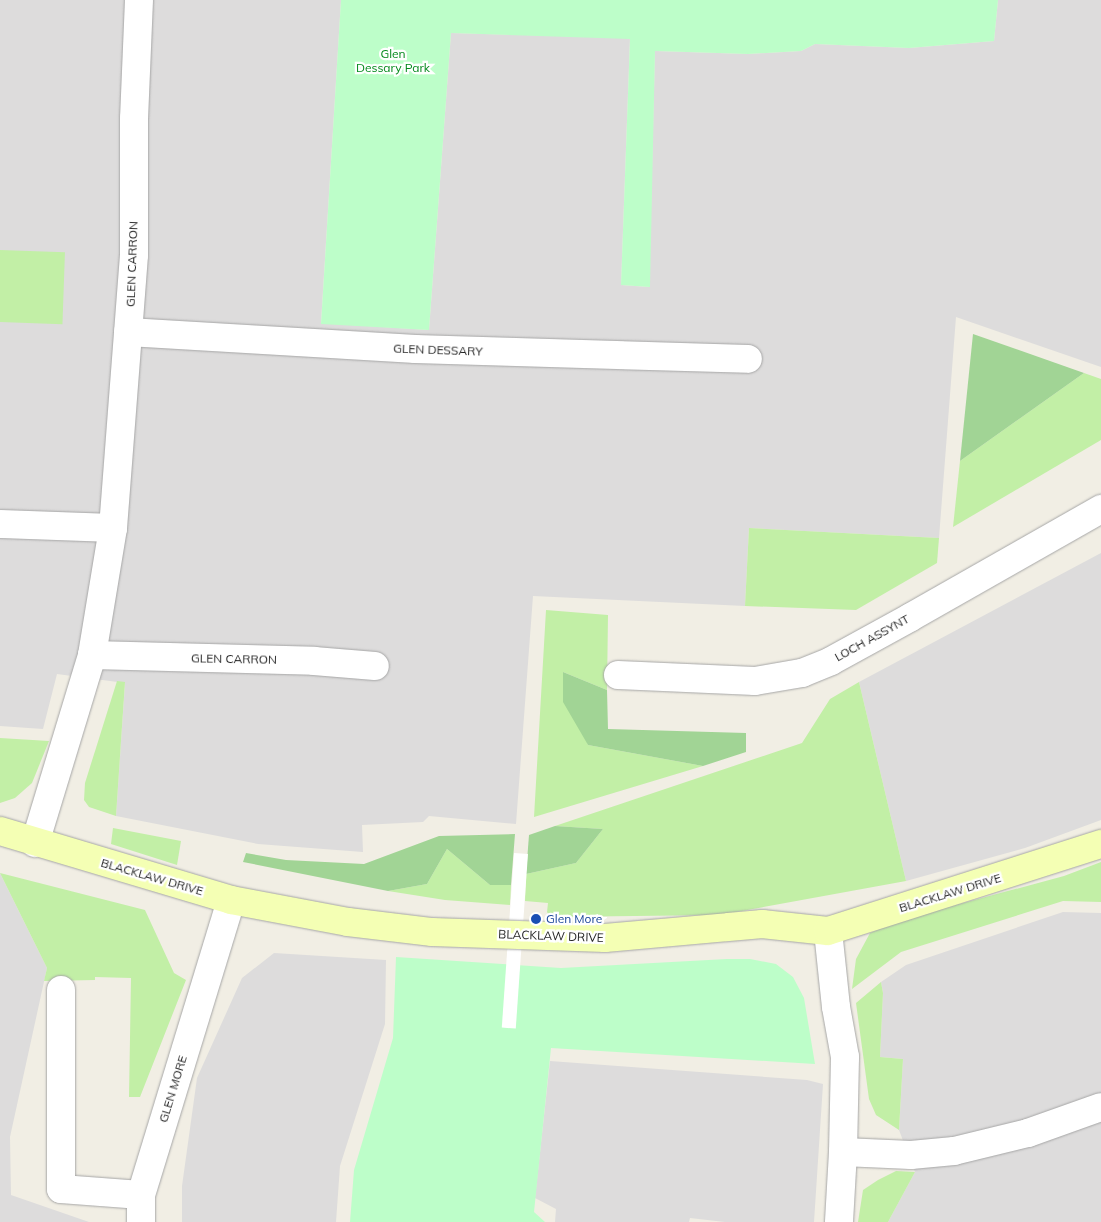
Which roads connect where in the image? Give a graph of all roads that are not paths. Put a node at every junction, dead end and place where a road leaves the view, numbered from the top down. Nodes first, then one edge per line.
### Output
1 (139, 0) edge
2 (128, 332) junction
3 (748, 359) dead end
4 (1101, 509) edge
5 (0, 524) edge
6 (113, 528) junction
7 (92, 655) junction
8 (375, 666) dead end
9 (618, 675) dead end
10 (0, 831) edge
11 (34, 843) junction
12 (1101, 844) edge
13 (231, 900) junction
14 (828, 931) junction
15 (61, 990) dead end
16 (1101, 1106) edge
17 (843, 1152) junction
18 (141, 1209) edge
19 (839, 1222) edge

1 - 2 street, GLEN CARRON
2 - 3 street, GLEN DESSARY
2 - 6 street, GLEN CARRON
4 - 9 street, LOCH ASSYNT
5 - 6 street
6 - 7 street, GLEN CARRON
7 - 8 street, GLEN CARRON
7 - 11 street, GLEN CARRON
10 - 11 street, BLACKLAW DRIVE
11 - 13 street, BLACKLAW DRIVE
12 - 14 street, BLACKLAW DRIVE
13 - 14 street, BLACKLAW DRIVE
13 - 18 street, GLEN MORE
14 - 17 street
15 - 18 street
16 - 17 street
17 - 19 street

